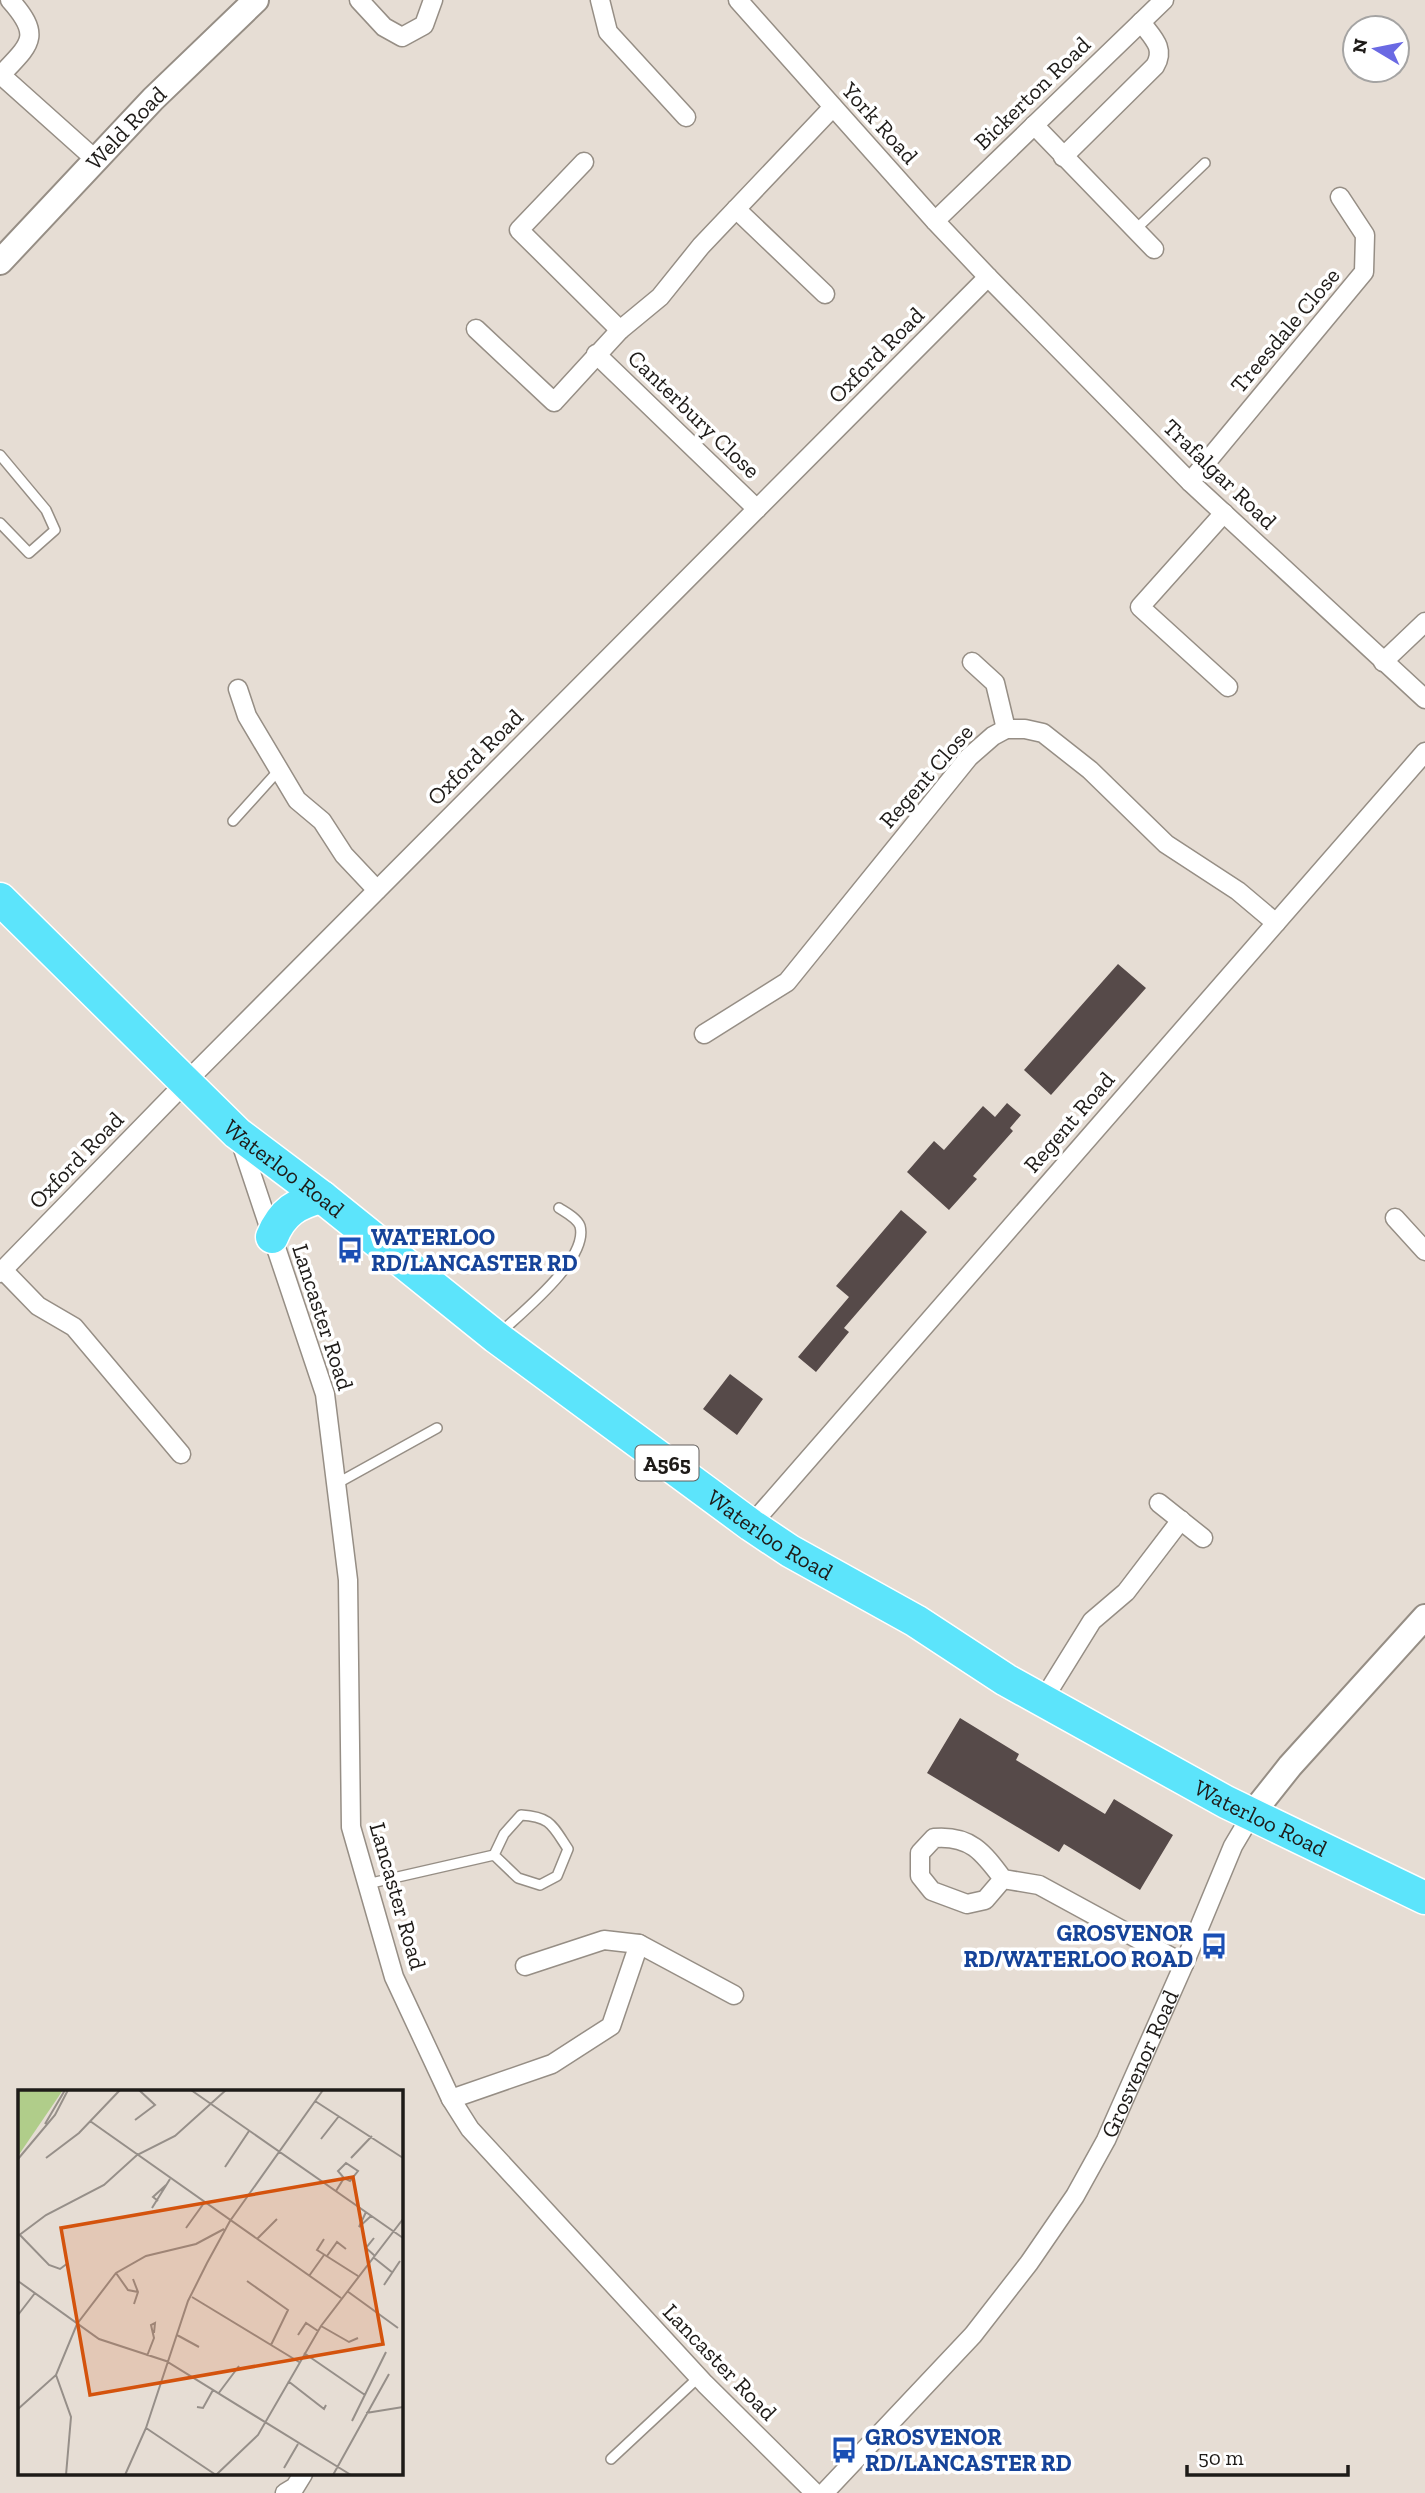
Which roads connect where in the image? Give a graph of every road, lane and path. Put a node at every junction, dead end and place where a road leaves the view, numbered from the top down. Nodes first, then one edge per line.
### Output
1 (10, 0) edge
2 (256, 0) edge
3 (359, 0) edge
4 (433, 0) edge
5 (600, 0) edge
6 (738, 0) edge
7 (1164, 0) edge
8 (1141, 22) junction
9 (0, 76) edge
10 (833, 107) junction
11 (686, 117) dead end
12 (1034, 125) junction
13 (1063, 157) junction
14 (96, 160) junction
15 (584, 162) dead end
16 (1205, 163) dead end
17 (1340, 197) dead end
18 (736, 209) junction
19 (935, 221) junction
20 (1135, 230) junction
21 (1154, 249) dead end
22 (0, 262) edge
23 (988, 278) junction
24 (825, 294) dead end
25 (476, 329) dead end
26 (620, 330) junction
27 (596, 354) junction
28 (0, 455) edge
29 (1190, 482) junction
30 (757, 509) junction
31 (1224, 513) junction
32 (0, 523) edge
33 (1425, 622) edge
34 (972, 662) dead end
35 (1382, 662) junction
36 (1228, 687) dead end
37 (238, 689) dead end
38 (1425, 699) edge
39 (1006, 729) junction
40 (1425, 752) edge
41 (279, 770) junction
42 (233, 821) dead end
43 (377, 890) junction
44 (0, 899) edge
45 (1276, 923) junction
46 (704, 1034) dead end
47 (185, 1083) junction
48 (237, 1133) junction
49 (323, 1197) junction
50 (559, 1208) dead end
51 (1395, 1218) dead end
52 (272, 1237) junction
53 (1425, 1251) edge
54 (2, 1271) edge
55 (496, 1337) junction
56 (437, 1428) dead end
57 (181, 1454) dead end
58 (336, 1484) junction
59 (1159, 1503) dead end
60 (1181, 1520) junction
61 (751, 1525) junction
62 (1203, 1538) dead end
63 (1425, 1617) edge
64 (1043, 1700) junction
65 (1252, 1815) junction
66 (494, 1855) junction
67 (1003, 1878) junction
68 (367, 1884) junction
69 (1425, 1898) edge
70 (639, 1944) junction
71 (1184, 1964) junction
72 (525, 1966) dead end
73 (734, 1995) dead end
74 (451, 2099) junction
75 (699, 2377) junction
76 (611, 2459) dead end
77 (815, 2493) edge
78 (824, 2493) edge

1 - 9 street
2 - 14 street, Weld Road
3 - 4 street
5 - 11 street
6 - 10 street, York Road
7 - 8 street, Bickerton Road
8 - 12 street, Bickerton Road
8 - 13 street
9 - 14 street
10 - 18 street, Canterbury Close
10 - 19 street, York Road
12 - 13 street
12 - 19 street, Bickerton Road
13 - 20 street
14 - 22 street, Weld Road
15 - 26 street, Canterbury Close
16 - 20 lane
17 - 29 street, Treesdale Close
18 - 24 street
18 - 26 street, Canterbury Close
19 - 23 street, York Road
20 - 21 street
23 - 29 street, Trafalgar Road
23 - 30 street, Oxford Road
25 - 27 street, Canterbury Close
26 - 27 street, Canterbury Close
27 - 30 street, Canterbury Close
28 - 32 lane
29 - 31 street, Trafalgar Road
30 - 43 street, Oxford Road
31 - 35 street, Trafalgar Road
31 - 36 street
33 - 35 street
34 - 39 street
35 - 38 street, Trafalgar Road
37 - 41 street
39 - 45 street, Regent Close
39 - 46 street, Regent Close
40 - 45 street, Regent Road
41 - 42 lane
41 - 43 street
43 - 47 street, Oxford Road
44 - 47 highway, Waterloo Road / A565
45 - 61 street, Regent Road
47 - 48 highway, Waterloo Road / A565
47 - 54 street, Oxford Road
48 - 49 highway, Waterloo Road / A565
48 - 52 street, Lancaster Road
49 - 52 highway
49 - 55 highway, Waterloo Road / A565
50 - 55 lane
51 - 53 street
52 - 58 street, Lancaster Road
54 - 57 street
55 - 61 highway, Waterloo Road / A565
56 - 58 lane
58 - 68 street, Lancaster Road
59 - 60 street
60 - 62 street
60 - 64 street
61 - 64 highway, Waterloo Road / A565
63 - 65 street, Grosvenor Road
64 - 65 highway, Waterloo Road / A565
65 - 69 highway, Waterloo Road / A565
65 - 71 street, Grosvenor Road
66 - 66 lane
66 - 68 lane
67 - 67 street
67 - 71 street
68 - 74 street, Lancaster Road
70 - 72 street
70 - 73 street
70 - 74 street
71 - 78 street, Grosvenor Road
74 - 75 street, Lancaster Road
75 - 76 lane
75 - 77 street, Lancaster Road

